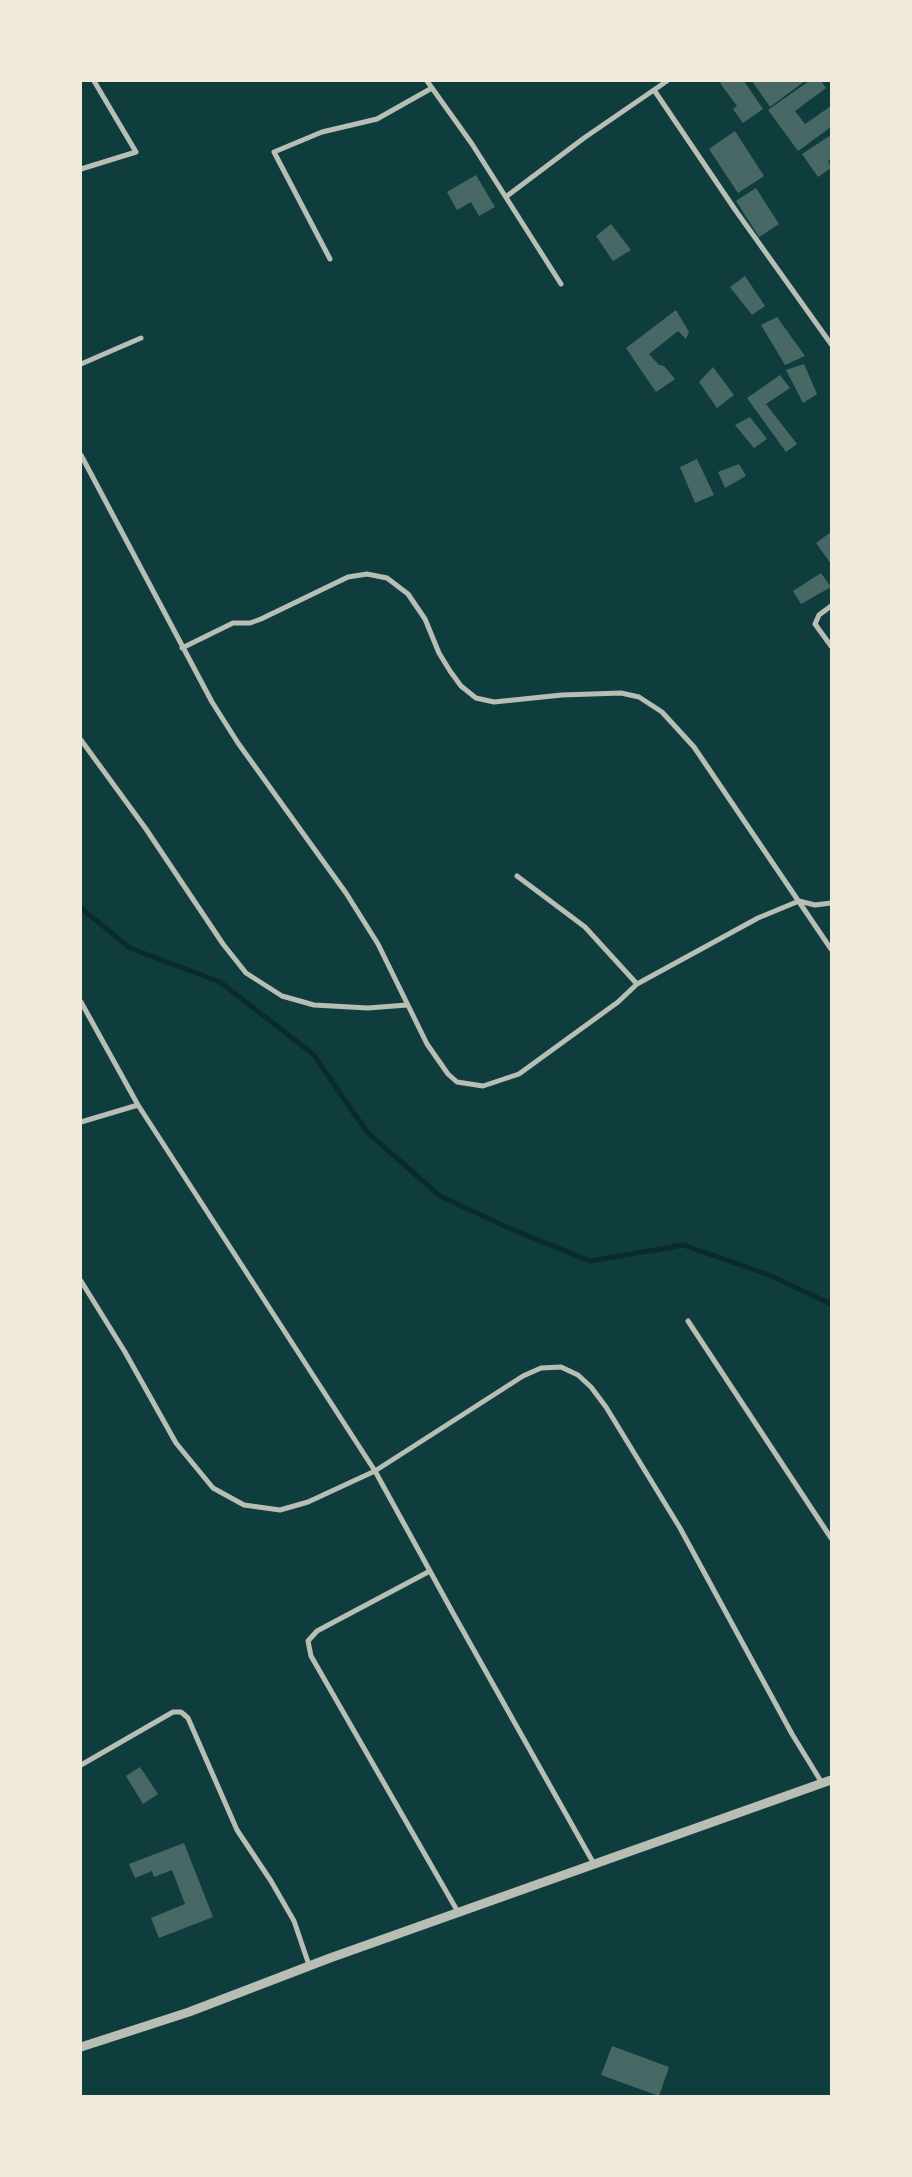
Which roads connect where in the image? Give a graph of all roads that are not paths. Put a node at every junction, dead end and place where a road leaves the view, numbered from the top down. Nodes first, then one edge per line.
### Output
1 (94, 81) edge
2 (427, 81) edge
3 (667, 81) edge
4 (432, 88) junction
5 (654, 90) junction
6 (81, 169) edge
7 (507, 196) junction
8 (330, 259) dead end
9 (561, 284) dead end
10 (141, 338) dead end
11 (831, 344) edge
12 (81, 364) edge
13 (81, 454) edge
14 (831, 606) edge
15 (831, 646) edge
16 (182, 648) junction
17 (81, 740) edge
18 (517, 876) dead end
19 (799, 901) junction
20 (831, 903) edge
21 (831, 949) edge
22 (637, 984) junction
23 (81, 1002) edge
24 (407, 1005) junction
25 (138, 1105) junction
26 (81, 1122) edge
27 (81, 1281) edge
28 (688, 1321) dead end
29 (375, 1471) junction
30 (831, 1538) edge
31 (430, 1571) junction
32 (81, 1765) edge
33 (826, 1781) edge
34 (594, 1864) junction
35 (458, 1912) junction
36 (309, 1965) junction
37 (81, 2047) edge

1 - 6 street
2 - 4 street
3 - 5 street
4 - 7 street
4 - 8 street
5 - 7 street
5 - 11 street
7 - 9 street
10 - 12 street
13 - 16 street
14 - 15 street
16 - 19 street
16 - 24 street
17 - 24 street
18 - 22 street
19 - 20 street
19 - 21 street
19 - 22 street
22 - 24 street
23 - 25 street
25 - 26 street
25 - 29 street
27 - 29 street
28 - 30 street
29 - 31 street
29 - 33 street
31 - 34 street
31 - 35 street
32 - 36 street
33 - 34 street
34 - 35 street
35 - 36 street
36 - 37 street

